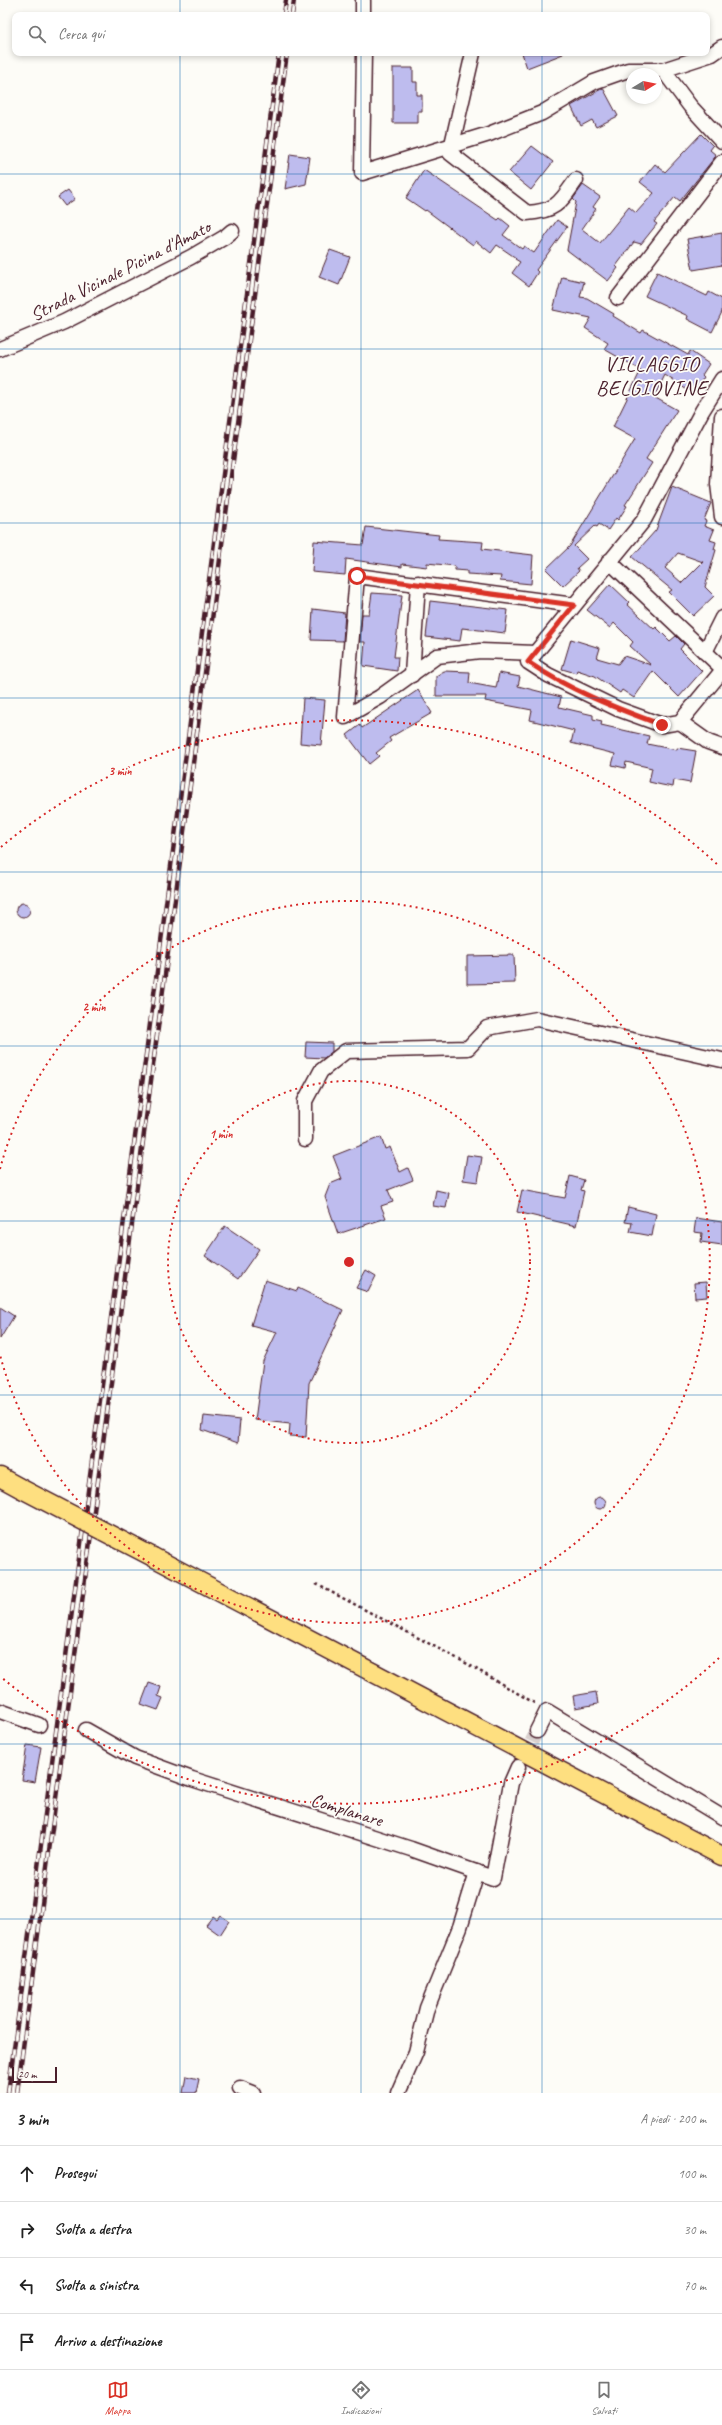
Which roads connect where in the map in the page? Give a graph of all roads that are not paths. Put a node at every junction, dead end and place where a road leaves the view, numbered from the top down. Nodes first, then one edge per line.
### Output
1 (363, 0) edge
2 (363, 12) edge
3 (722, 47) edge
4 (710, 55) edge
5 (364, 56) edge
6 (472, 56) edge
7 (706, 56) edge
8 (663, 70) junction
9 (722, 141) edge
10 (452, 144) junction
11 (722, 162) edge
12 (576, 180) dead end
13 (232, 231) dead end
14 (618, 298) dead end
15 (0, 349) edge
16 (722, 379) edge
17 (722, 416) edge
18 (722, 517) edge
19 (609, 561) junction
20 (418, 584) junction
21 (574, 605) junction
22 (722, 618) edge
23 (705, 652) junction
24 (535, 653) junction
25 (722, 668) edge
26 (722, 671) edge
27 (412, 674) junction
28 (680, 722) junction
29 (722, 747) edge
30 (722, 1060) edge
31 (305, 1139) dead end
32 (0, 1477) edge
33 (0, 1711) edge
34 (40, 1726) dead end
35 (86, 1730) dead end
36 (537, 1731) tunnel mouth
37 (518, 1768) tunnel mouth
38 (722, 1817) edge
39 (722, 1856) edge
40 (477, 1872) junction
41 (398, 2093) edge

1 - 2 street
3 - 4 street
5 - 10 street
6 - 10 street
7 - 8 street
8 - 9 street
8 - 10 street
10 - 12 street
11 - 14 street
13 - 15 street, Strada Vicinale Picina d'Amato
16 - 19 street
17 - 18 street
19 - 21 street
19 - 23 street
20 - 21 street
20 - 27 street
20 - 27 street
21 - 24 street
22 - 23 street
23 - 25 street
24 - 27 street
24 - 28 street
26 - 28 street
28 - 29 street
30 - 31 street
32 - 39 main road, bridge
33 - 34 street
35 - 40 street, Complanare
36 - 38 street
37 - 40 street, Complanare
40 - 41 street

